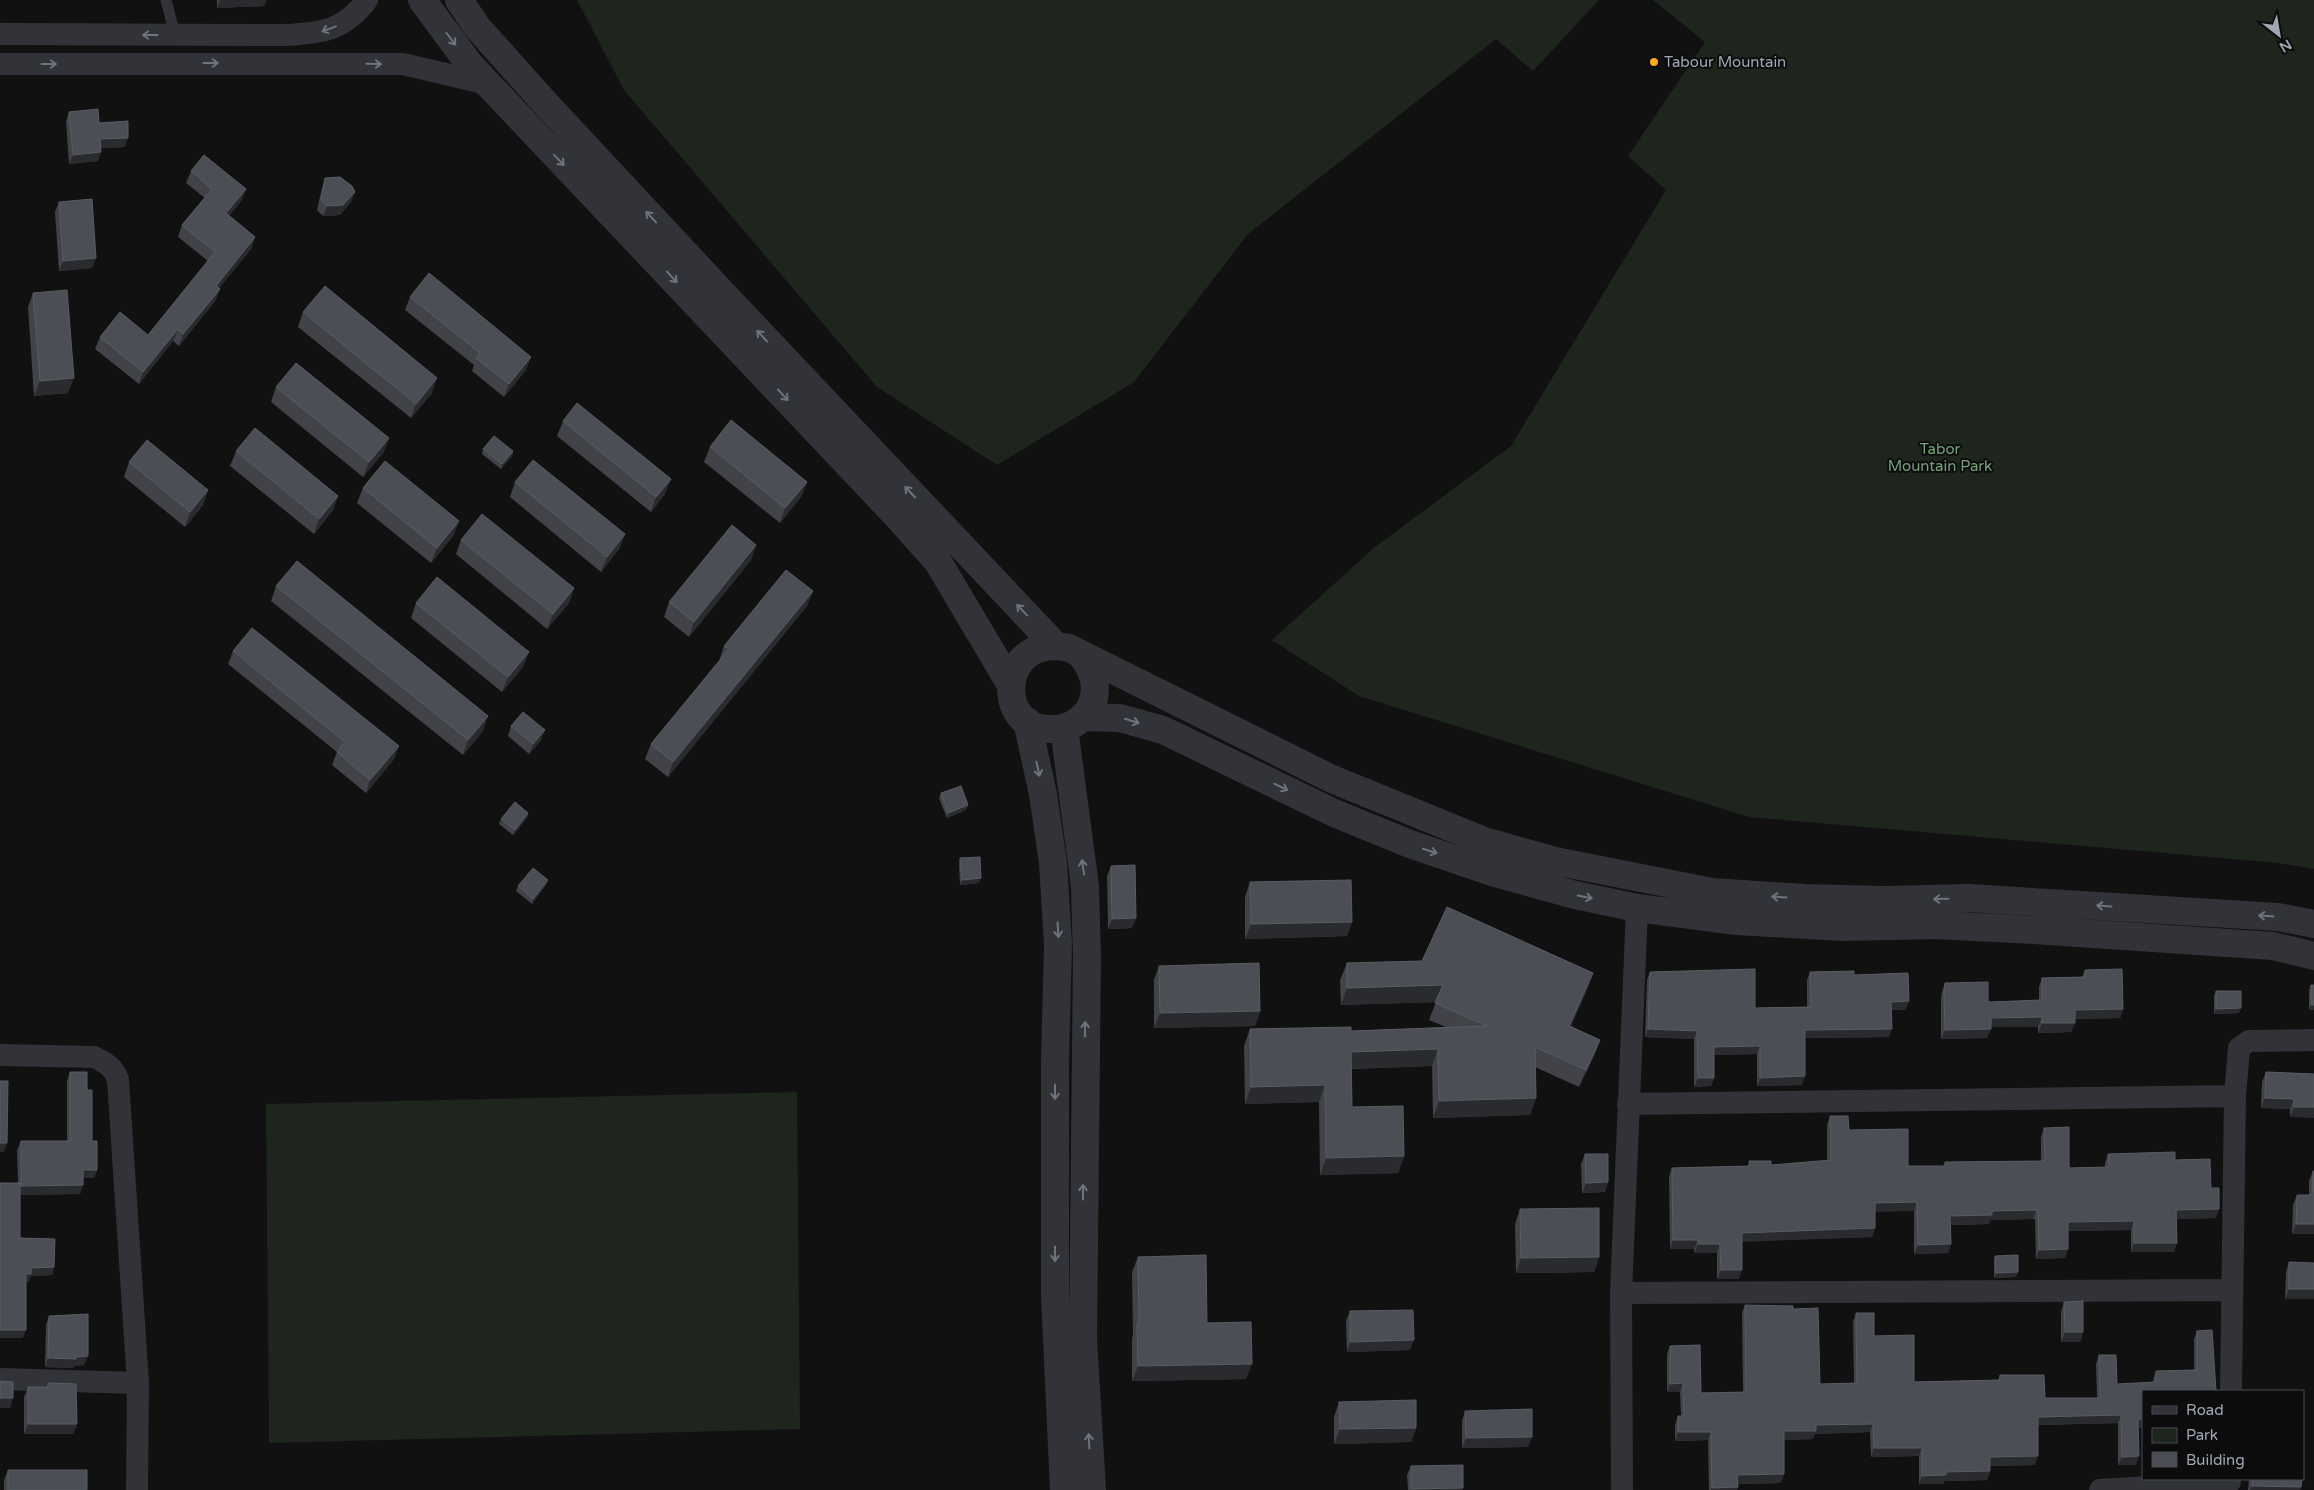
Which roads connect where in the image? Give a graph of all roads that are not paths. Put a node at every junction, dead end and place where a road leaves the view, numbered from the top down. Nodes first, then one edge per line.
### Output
1 (166, 0) edge
2 (367, 0) edge
3 (422, 0) edge
4 (459, 0) edge
5 (0, 34) edge
6 (175, 35) junction
7 (184, 63) junction
8 (0, 64) edge
9 (488, 84) junction
10 (1055, 645) junction
11 (1081, 655) junction
12 (1011, 685) junction
13 (1028, 721) junction
14 (1074, 722) junction
15 (1637, 908) junction
16 (2314, 924) edge
17 (2314, 956) edge
18 (2314, 1040) edge
19 (0, 1055) edge
20 (2236, 1096) junction
21 (1628, 1104) junction
22 (2232, 1290) junction
23 (1621, 1293) junction
24 (0, 1379) edge
25 (138, 1383) junction
26 (2231, 1390) edge
27 (2230, 1484) edge
28 (137, 1490) edge
29 (1064, 1490) edge
30 (1092, 1490) edge
31 (1622, 1490) edge
32 (2100, 1490) edge

1 - 6 lane
2 -> 6 street
3 -> 9 street
10 -> 4 street
6 -> 5 street
6 - 7 street
8 -> 7 street
7 -> 9 street
9 -> 12 street
10 - 11 street
10 - 12 street
11 - 14 street
16 -> 11 street
12 - 13 street
13 - 14 street
13 -> 29 street
14 -> 15 street
30 -> 14 street
15 - 17 street
15 - 21 street
18 - 20 street
19 - 25 street
20 - 21 street
20 - 22 street
21 - 23 street
22 - 23 street
22 - 26 street
23 - 31 street
24 - 25 street
25 - 28 street
27 - 32 street

